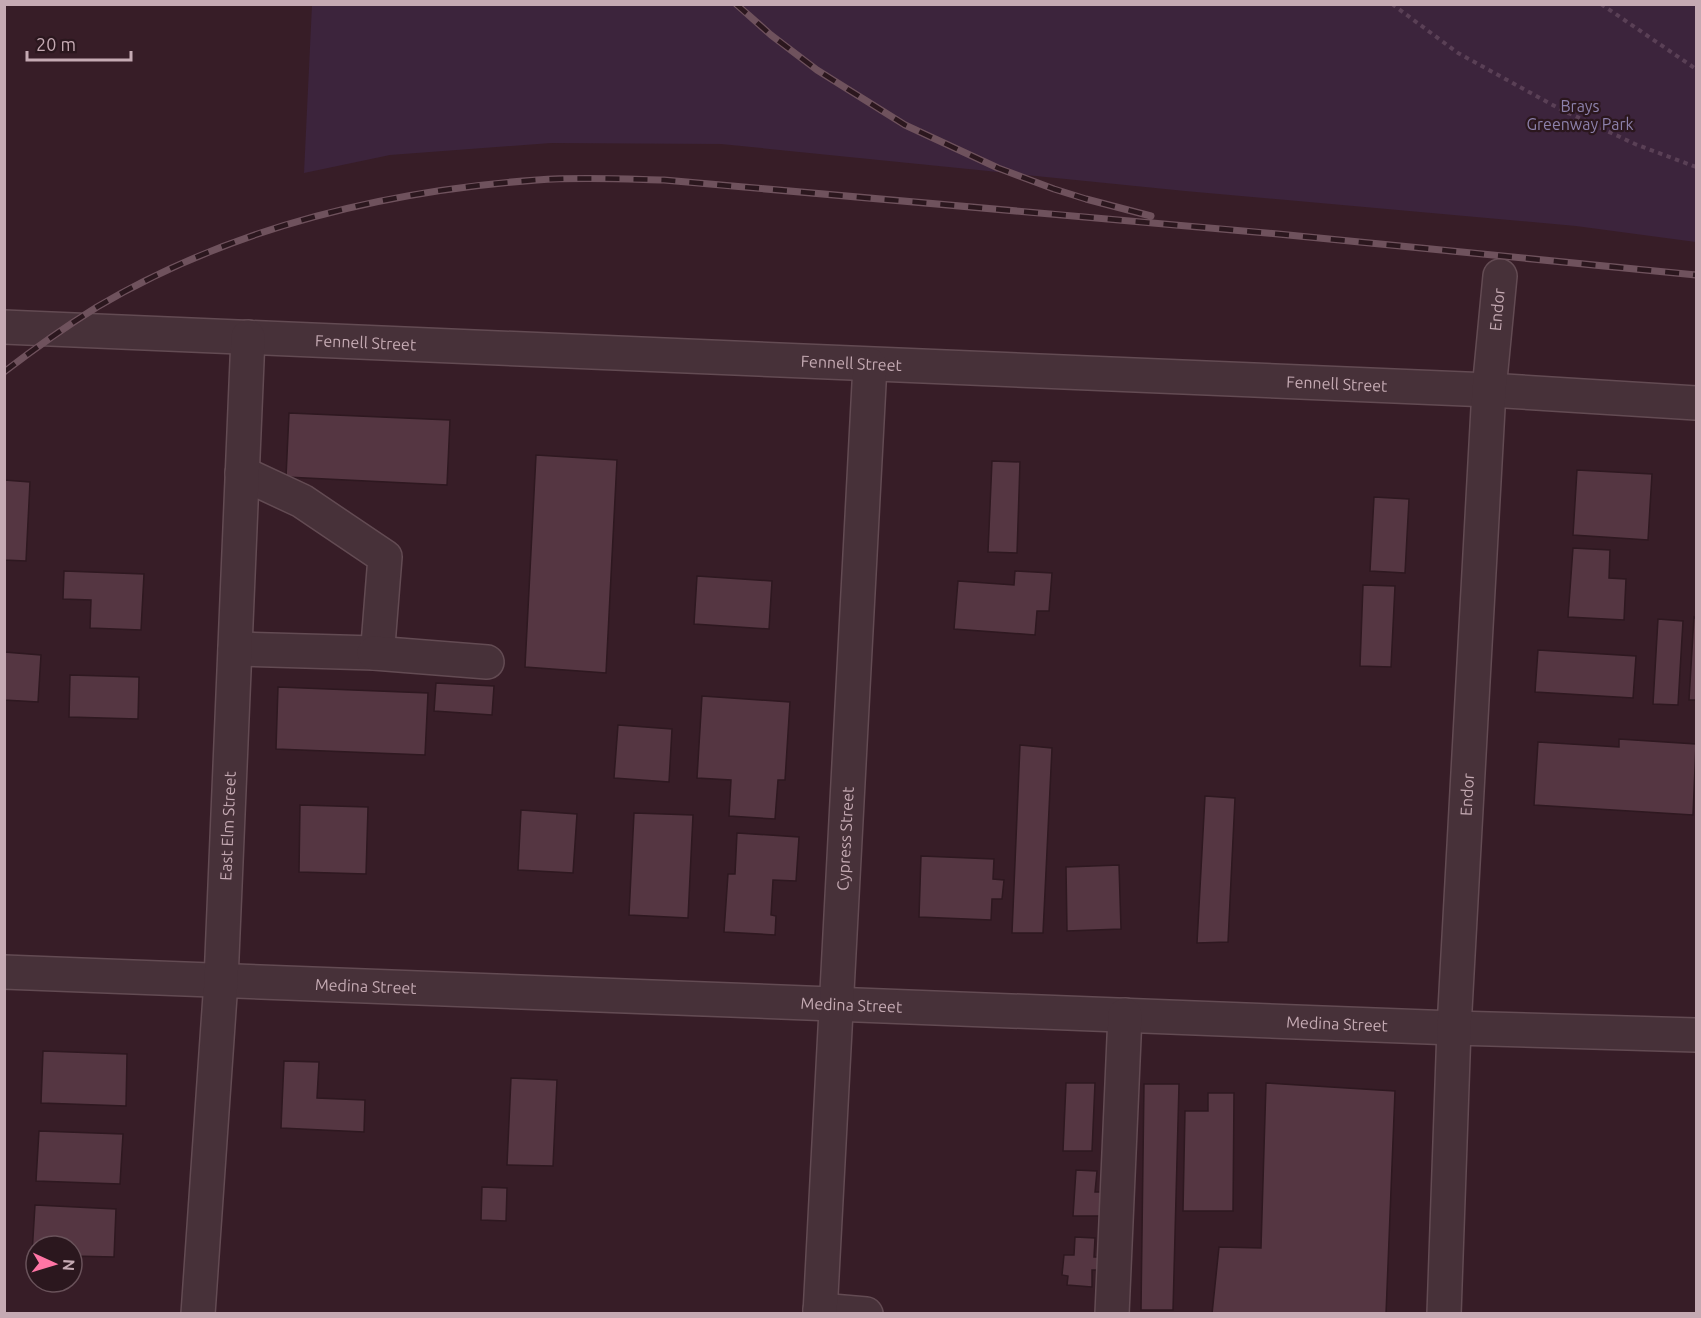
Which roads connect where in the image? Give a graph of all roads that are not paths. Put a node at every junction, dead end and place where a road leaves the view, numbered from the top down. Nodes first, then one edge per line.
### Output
1 (1500, 276) dead end
2 (4, 327) edge
3 (249, 337) junction
4 (870, 365) junction
5 (1489, 390) junction
6 (1696, 403) edge
7 (242, 473) junction
8 (235, 649) junction
9 (374, 653) junction
10 (487, 662) dead end
11 (4, 972) edge
12 (221, 981) junction
13 (836, 1004) junction
14 (1125, 1015) junction
15 (1454, 1028) junction
16 (1696, 1035) edge
17 (820, 1312) edge
18 (198, 1314) edge
19 (866, 1314) edge
20 (1112, 1314) edge
21 (1444, 1314) edge

1 - 5 street, Endor
2 - 3 street, Fennell Street
3 - 4 street, Fennell Street
3 - 7 street, East Elm Street
4 - 5 street, Fennell Street
4 - 13 street, Cypress Street
5 - 6 street, Fennell Street
5 - 15 street, Endor
7 - 8 street, East Elm Street
7 - 9 street
8 - 9 street
8 - 12 street, East Elm Street
9 - 10 street
11 - 12 street, Medina Street
12 - 13 street, Medina Street
12 - 18 street, East Elm Street
13 - 14 street, Medina Street
13 - 17 street, Cypress Street
14 - 15 street, Medina Street
14 - 20 street
15 - 16 street, Medina Street
15 - 21 street, Endor
17 - 19 street

